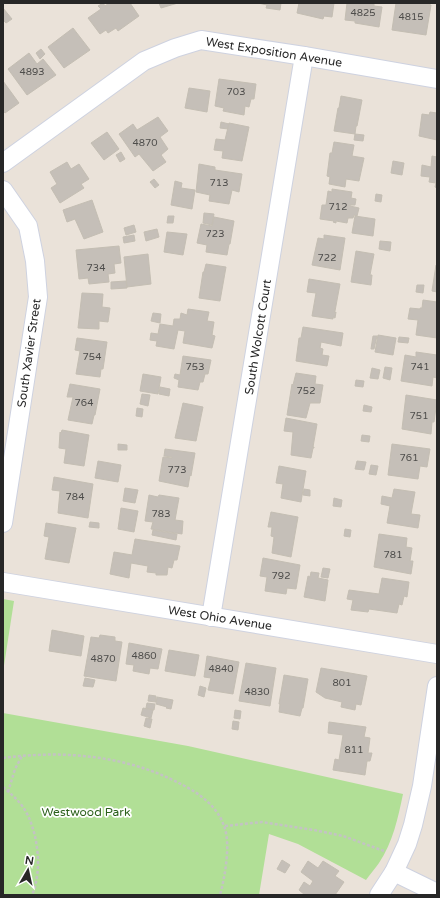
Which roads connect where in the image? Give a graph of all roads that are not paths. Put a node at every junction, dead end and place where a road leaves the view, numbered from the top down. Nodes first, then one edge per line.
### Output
1 (304, 56) junction
2 (437, 79) edge
3 (3, 163) edge
4 (3, 190) edge
5 (3, 523) edge
6 (3, 582) edge
7 (211, 617) junction
8 (437, 654) edge
9 (437, 686) edge
10 (429, 789) edge
11 (394, 872) junction
12 (437, 893) edge
13 (379, 895) edge

1 - 2 street, West Exposition Avenue
1 - 3 street, West Exposition Avenue
1 - 7 street, South Wolcott Court
4 - 5 street, South Xavier Street
6 - 7 street, West Ohio Avenue
7 - 8 street, West Ohio Avenue
9 - 10 street
10 - 11 street
11 - 12 street
11 - 13 street

